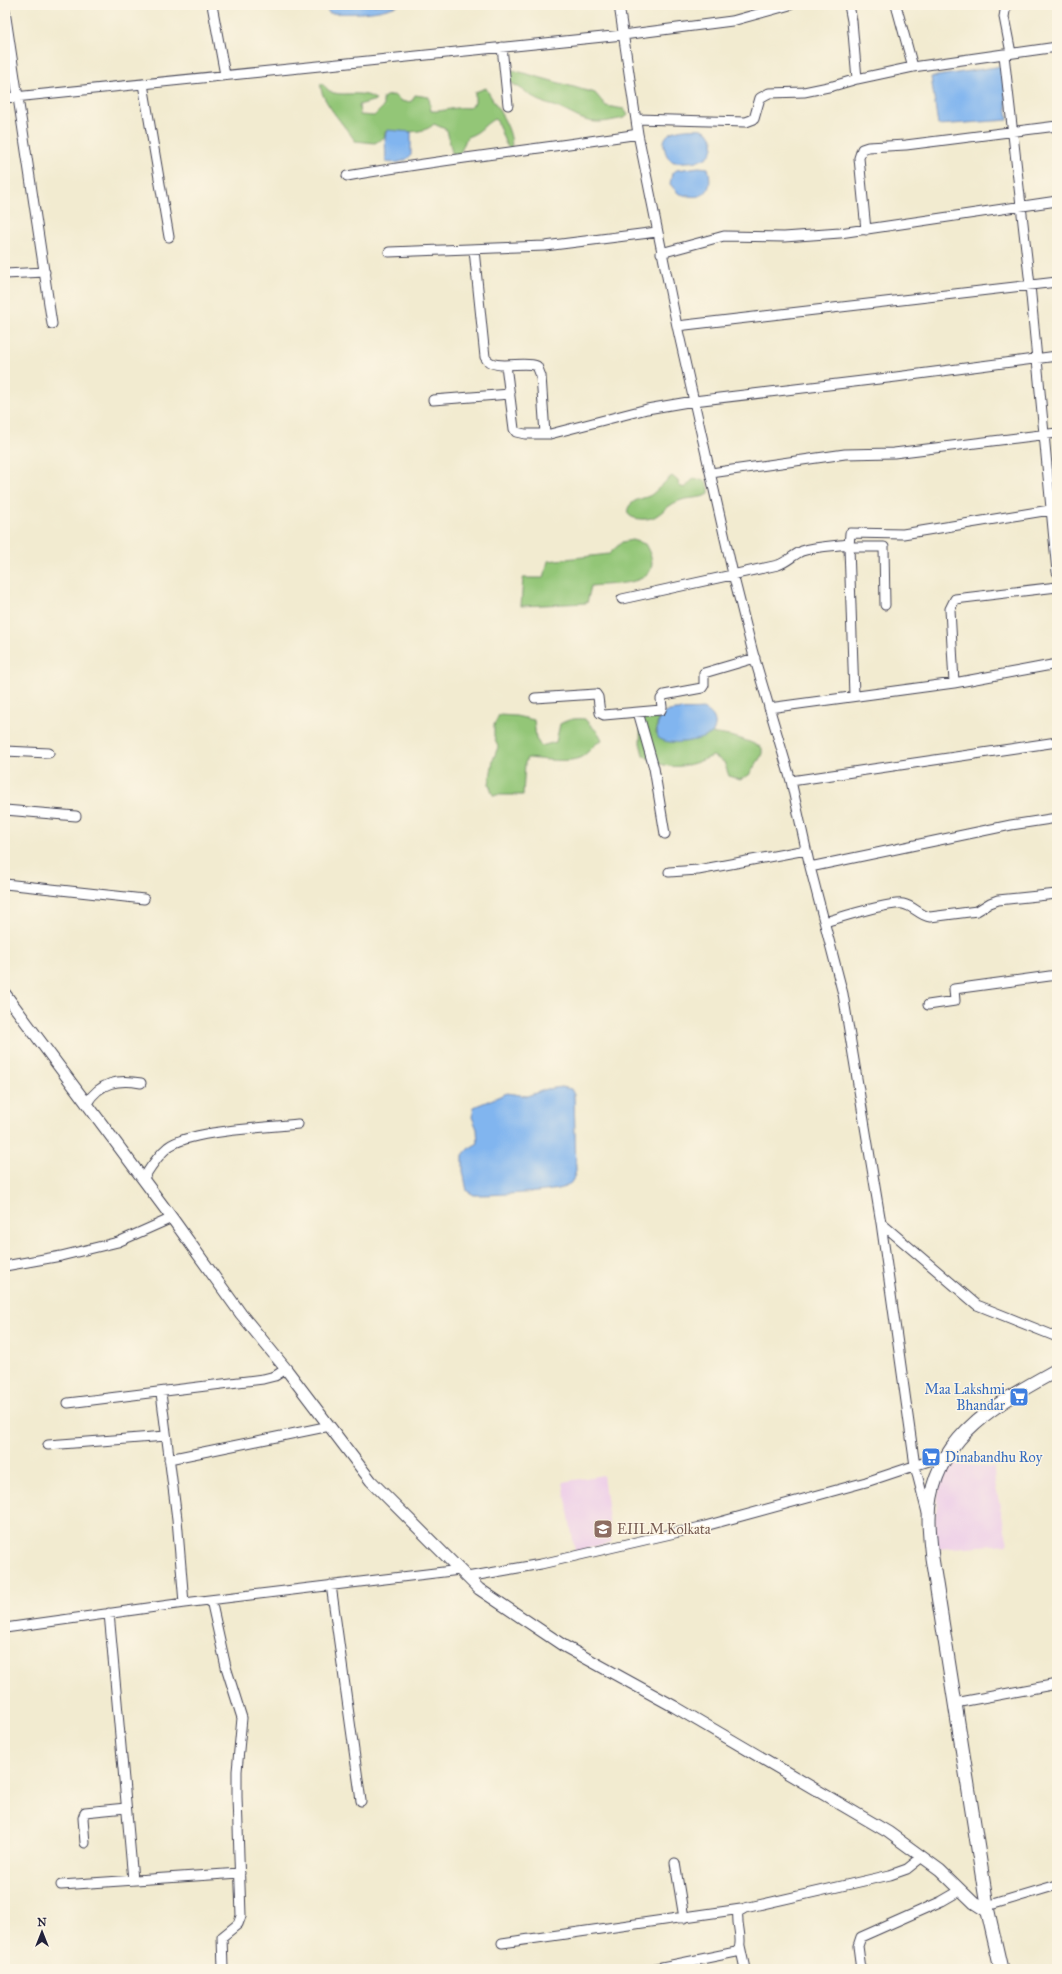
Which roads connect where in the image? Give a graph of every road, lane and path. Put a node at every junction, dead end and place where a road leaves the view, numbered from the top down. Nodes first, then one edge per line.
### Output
1 (212, 5) edge
2 (620, 5) edge
3 (790, 5) edge
4 (849, 5) edge
5 (896, 5) edge
6 (1006, 5) edge
7 (5, 11) edge
8 (623, 35) junction
9 (502, 47) junction
10 (1057, 47) edge
11 (1008, 54) junction
12 (913, 67) junction
13 (225, 75) junction
14 (857, 78) junction
15 (143, 84) junction
16 (17, 96) junction
17 (5, 98) edge
18 (508, 105) dead end
19 (636, 119) junction
20 (1057, 126) edge
21 (1012, 131) junction
22 (638, 134) junction
23 (347, 176) dead end
24 (1057, 201) edge
25 (1021, 205) junction
26 (866, 230) junction
27 (657, 232) junction
28 (169, 237) dead end
29 (474, 250) junction
30 (389, 252) dead end
31 (661, 253) junction
32 (45, 272) junction
33 (5, 274) edge
34 (1057, 282) edge
35 (1030, 285) junction
36 (52, 324) dead end
37 (676, 326) junction
38 (1057, 356) edge
39 (1037, 358) junction
40 (506, 365) junction
41 (510, 394) junction
42 (433, 400) dead end
43 (694, 400) junction
44 (1057, 433) edge
45 (545, 434) junction
46 (1044, 434) junction
47 (710, 473) junction
48 (1054, 509) edge
49 (849, 545) junction
50 (1057, 572) edge
51 (733, 574) junction
52 (1057, 587) edge
53 (622, 599) dead end
54 (885, 605) dead end
55 (755, 658) junction
56 (1057, 664) edge
57 (954, 683) junction
58 (854, 696) junction
59 (535, 698) dead end
60 (769, 708) junction
61 (638, 712) junction
62 (1057, 742) edge
63 (5, 751) edge
64 (50, 753) dead end
65 (791, 781) junction
66 (5, 810) edge
67 (76, 816) dead end
68 (1057, 818) edge
69 (665, 834) dead end
70 (806, 850) junction
71 (810, 867) junction
72 (670, 872) dead end
73 (5, 884) edge
74 (1057, 894) edge
75 (144, 899) dead end
76 (825, 922) junction
77 (1057, 975) edge
78 (5, 995) edge
79 (928, 1005) dead end
80 (141, 1084) dead end
81 (87, 1103) junction
82 (295, 1125) dead end
83 (143, 1179) junction
84 (172, 1218) junction
85 (881, 1223) junction
86 (5, 1266) edge
87 (1057, 1338) edge
88 (286, 1369) junction
89 (1057, 1370) edge
90 (161, 1392) junction
91 (68, 1403) dead end
92 (330, 1426) junction
93 (166, 1436) junction
94 (48, 1445) dead end
95 (947, 1455) junction
96 (169, 1459) junction
97 (915, 1466) junction
98 (929, 1522) junction
99 (464, 1574) junction
100 (331, 1585) junction
101 (211, 1600) junction
102 (184, 1603) junction
103 (109, 1613) junction
104 (5, 1628) edge
105 (1057, 1684) edge
106 (955, 1703) junction
107 (361, 1801) dead end
108 (126, 1808) junction
109 (84, 1843) dead end
110 (922, 1857) junction
111 (675, 1863) dead end
112 (240, 1873) junction
113 (133, 1880) junction
114 (62, 1885) dead end
115 (1057, 1885) edge
116 (961, 1890) junction
117 (988, 1909) junction
118 (741, 1910) junction
119 (684, 1918) junction
120 (502, 1943) dead end
121 (740, 1946) junction
122 (223, 1969) edge
123 (652, 1969) edge
124 (745, 1969) edge
125 (861, 1969) edge
126 (1001, 1969) edge

1 - 13 street
2 - 8 street
3 - 8 street
4 - 14 street
5 - 12 street
6 - 11 street
7 - 16 street
8 - 9 street
8 - 19 street
9 - 13 street
9 - 18 street
10 - 11 street
11 - 12 street
11 - 21 street
12 - 14 street
13 - 15 street
14 - 19 street
15 - 16 street
15 - 28 street
16 - 17 street
16 - 32 street
19 - 22 street
20 - 21 street
21 - 25 street
21 - 26 street
22 - 23 street
22 - 27 street
24 - 25 street
25 - 26 street
25 - 35 street
26 - 31 street
27 - 29 street
27 - 31 street
29 - 30 street
29 - 40 street
31 - 37 street
32 - 33 street
32 - 36 street
34 - 35 street
35 - 37 street
35 - 39 street
37 - 43 street
38 - 39 street
39 - 43 street
39 - 46 street
40 - 41 street
40 - 45 street
41 - 42 street
41 - 45 street
43 - 45 street
43 - 47 street
44 - 46 street
46 - 47 street
46 - 48 street
47 - 51 street
48 - 49 street
48 - 50 street
49 - 51 street
49 - 54 street
49 - 58 street
51 - 53 street
51 - 55 street
52 - 57 street
55 - 60 street
55 - 61 street
56 - 57 street
57 - 58 street
58 - 60 street
59 - 61 street
60 - 65 street
61 - 69 street
62 - 65 street
63 - 64 street
65 - 70 street
66 - 67 street
68 - 71 street
70 - 71 street
70 - 72 street
71 - 76 street
73 - 75 street
74 - 76 street
76 - 85 street
77 - 79 street
78 - 81 street
80 - 81 street
81 - 83 street
82 - 83 street
83 - 84 street
84 - 86 street
84 - 88 street
85 - 87 street
85 - 97 street
88 - 90 street
88 - 92 street
89 - 95 main road
90 - 91 street
90 - 93 street
92 - 96 street
92 - 99 street
93 - 94 street
93 - 96 street
95 - 97 street
95 - 98 main road
96 - 102 street
97 - 98 street
97 - 99 street
98 - 106 main road
99 - 100 street
99 - 110 street
100 - 101 street
100 - 107 street
101 - 102 street
101 - 112 street
102 - 103 street
103 - 104 street
103 - 108 street
105 - 106 street
106 - 117 main road
108 - 109 street
108 - 113 street
110 - 116 street
110 - 118 street
111 - 119 street
112 - 113 street
112 - 122 street
113 - 114 street
115 - 117 street
116 - 117 street
116 - 125 street
117 - 126 main road
118 - 119 street
118 - 121 street
119 - 120 street
121 - 123 street
121 - 124 street

